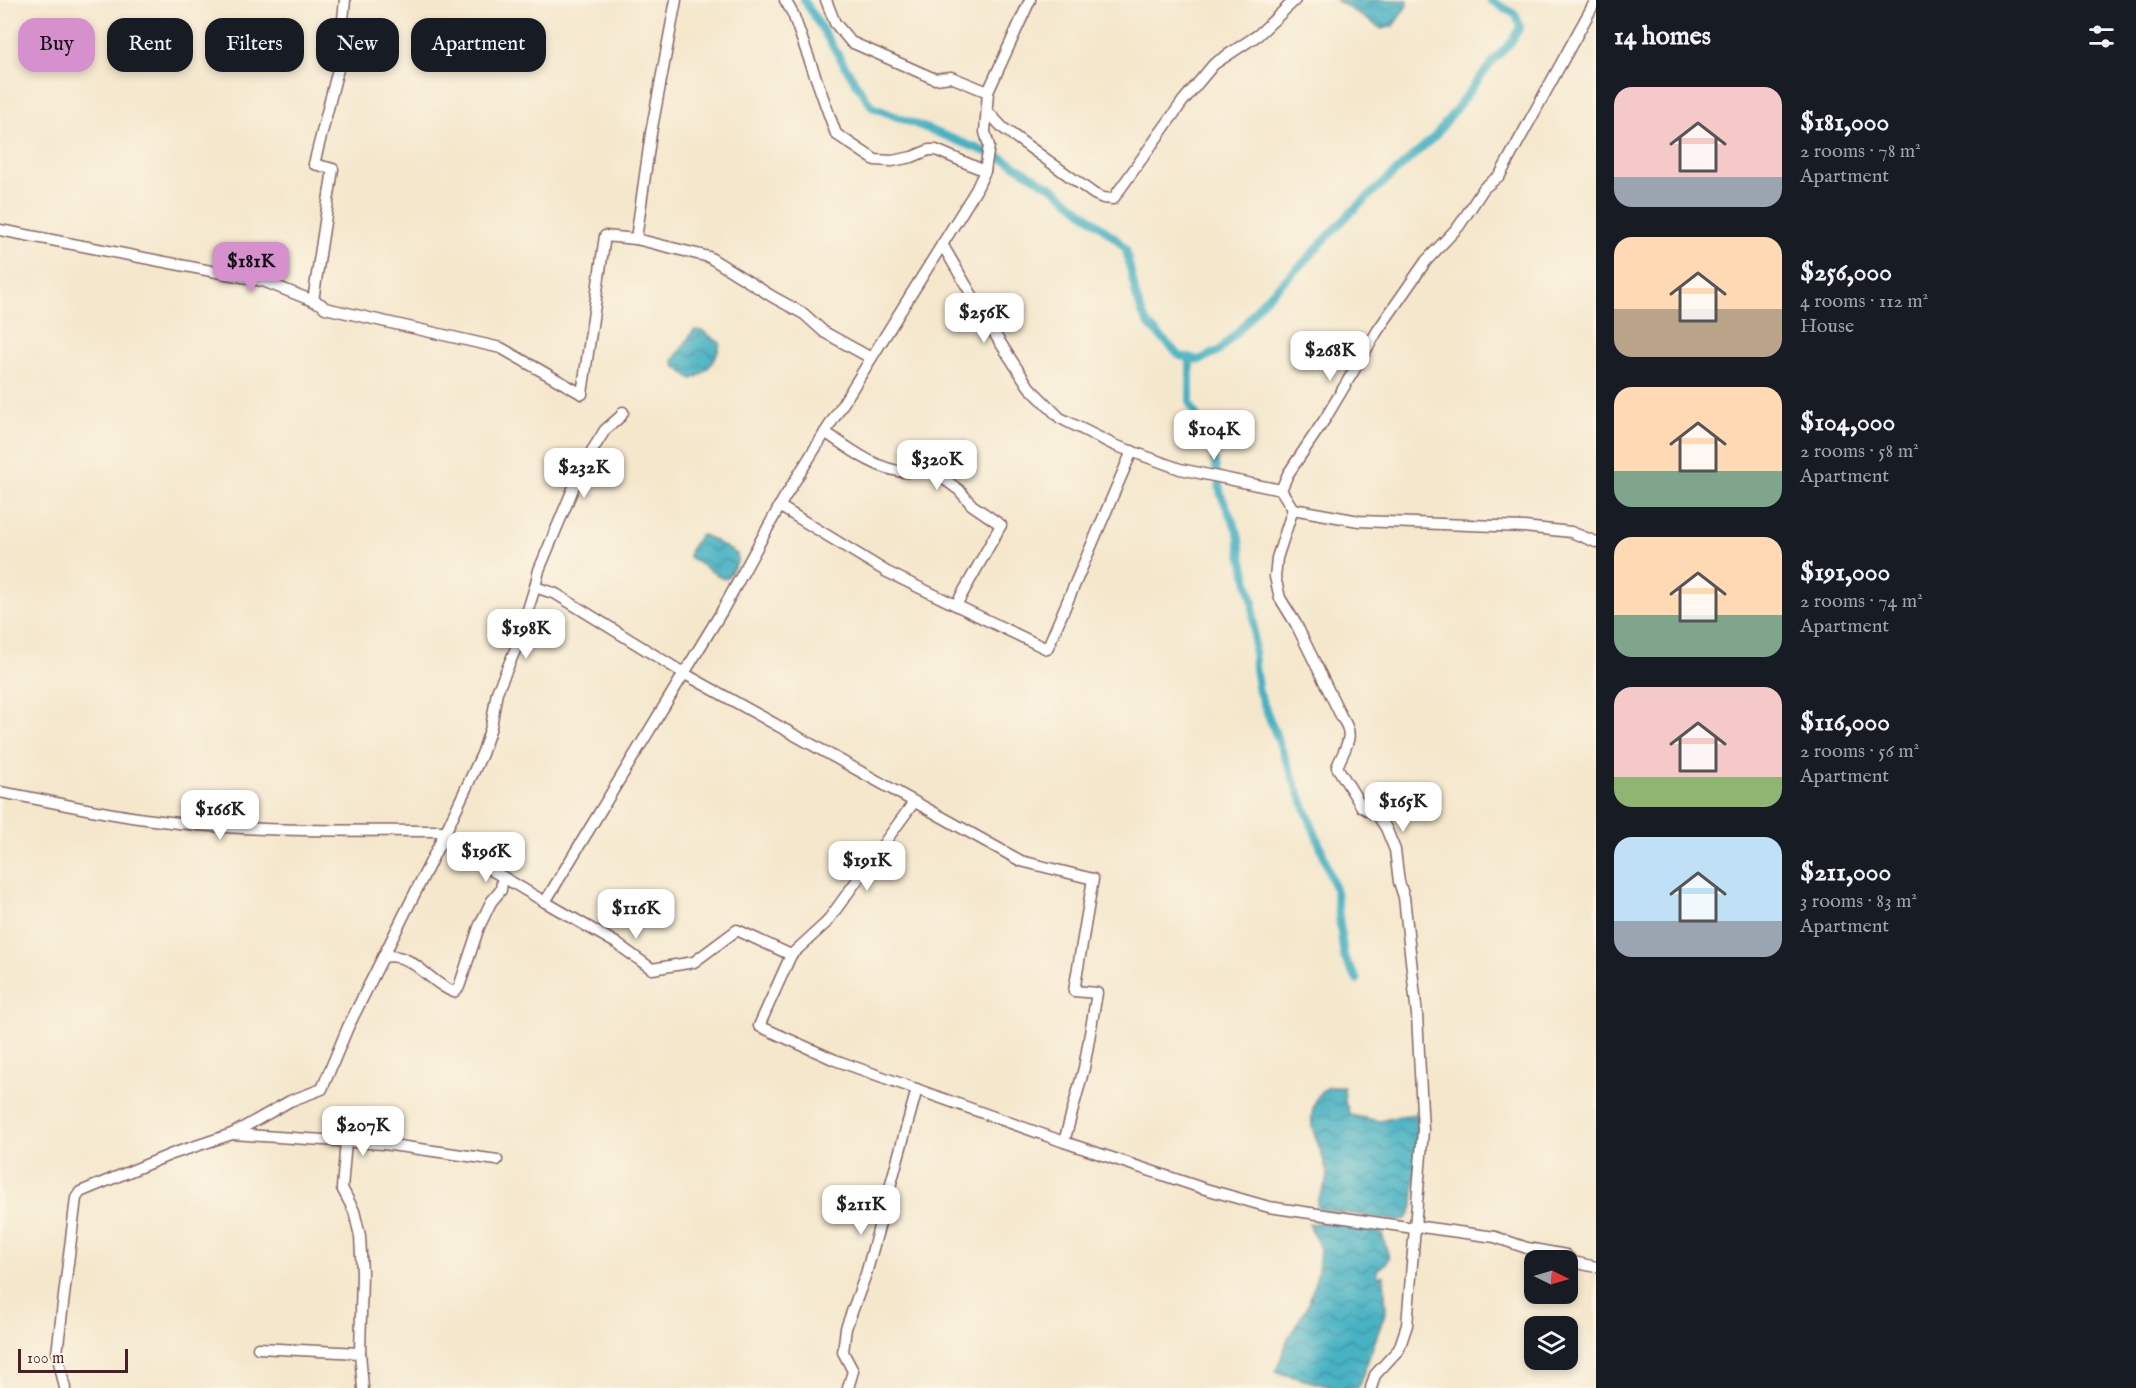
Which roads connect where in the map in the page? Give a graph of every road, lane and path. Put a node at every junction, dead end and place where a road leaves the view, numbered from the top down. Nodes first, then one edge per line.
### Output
1 (345, 0) edge
2 (676, 0) edge
3 (785, 0) edge
4 (826, 0) edge
5 (1030, 0) edge
6 (1596, 0) edge
7 (1293, 1) edge
8 (988, 92) junction
9 (987, 111) junction
10 (986, 166) junction
11 (0, 230) edge
12 (636, 240) junction
13 (942, 244) junction
14 (313, 301) junction
15 (871, 358) junction
16 (623, 412) dead end
17 (825, 432) junction
18 (1132, 451) junction
19 (1281, 490) junction
20 (779, 506) junction
21 (1293, 509) junction
22 (1596, 542) edge
23 (536, 587) junction
24 (956, 605) junction
25 (685, 674) junction
26 (0, 792) edge
27 (914, 802) junction
28 (444, 836) junction
29 (506, 879) junction
30 (545, 902) junction
31 (791, 956) junction
32 (383, 957) junction
33 (917, 1089) junction
34 (232, 1134) junction
35 (346, 1141) junction
36 (1064, 1142) junction
37 (497, 1160) dead end
38 (1414, 1227) junction
39 (1596, 1267) edge
40 (258, 1348) dead end
41 (360, 1353) junction
42 (65, 1388) edge
43 (363, 1388) edge
44 (848, 1388) edge
45 (1371, 1388) edge

1 - 14 street
2 - 12 street
3 - 10 street
4 - 8 street
5 - 8 street
6 - 19 street
7 - 9 street
8 - 9 street
9 - 10 street
10 - 13 street
11 - 14 street
12 - 14 street
12 - 15 street
13 - 15 street
13 - 18 street
15 - 17 street
16 - 23 street
17 - 20 street
17 - 24 street
18 - 19 street
18 - 24 street
19 - 21 street
20 - 24 street
20 - 25 street
21 - 22 street
21 - 38 street
23 - 25 street
23 - 28 street
25 - 27 street
25 - 30 street
26 - 28 street
27 - 31 street
27 - 36 street
28 - 29 street
28 - 32 street
29 - 30 street
29 - 32 street
30 - 31 street
31 - 33 street
32 - 34 street
33 - 36 street
33 - 44 street
34 - 35 street
34 - 42 street
35 - 37 street
35 - 41 street
36 - 38 street
38 - 39 street
38 - 45 street
40 - 41 street
41 - 43 street

